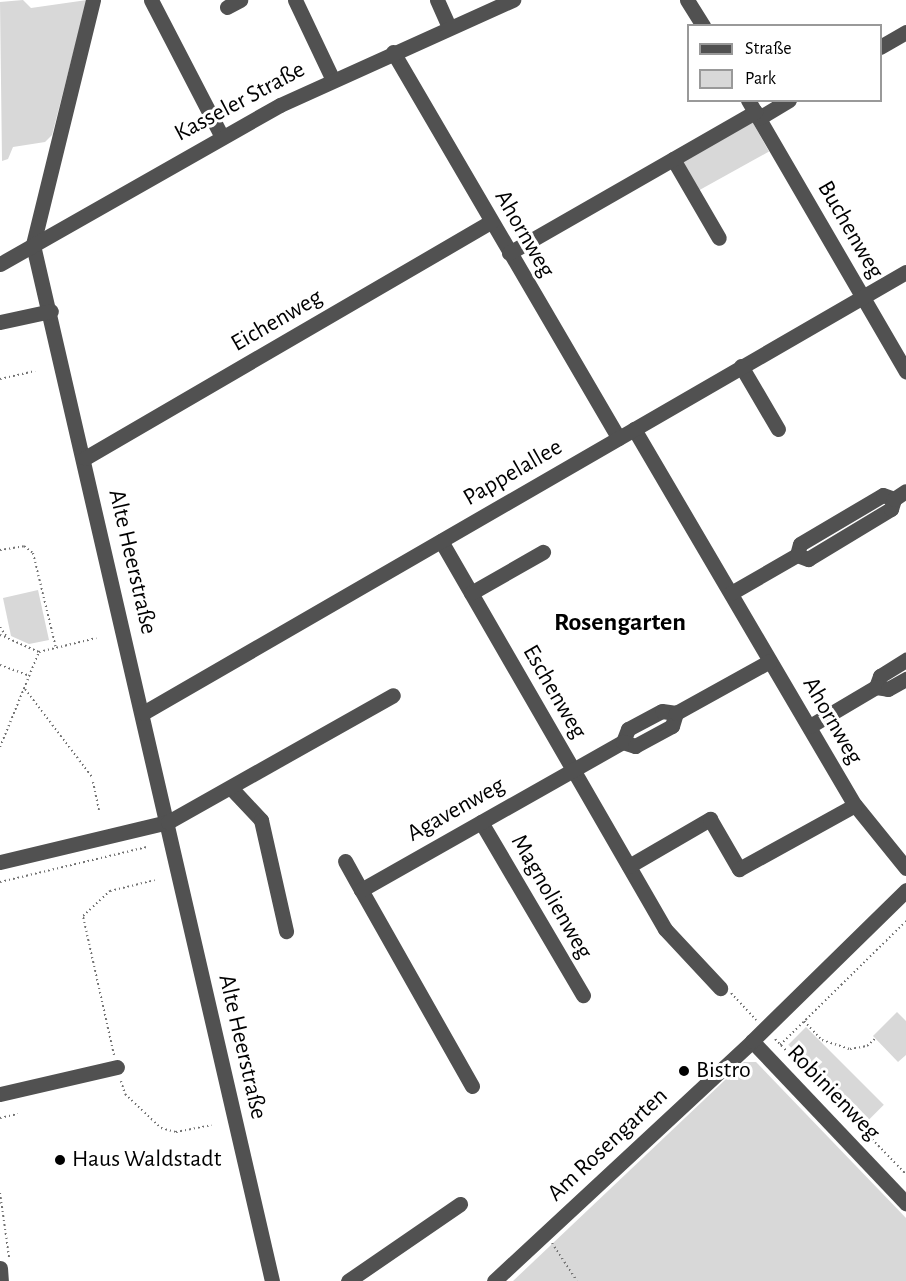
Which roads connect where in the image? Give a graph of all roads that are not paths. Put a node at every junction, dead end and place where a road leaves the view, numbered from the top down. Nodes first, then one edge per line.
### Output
1 (93, 0) edge
2 (151, 0) edge
3 (295, 0) edge
4 (437, 0) edge
5 (513, 0) edge
6 (687, 0) edge
7 (702, 24) edge
8 (449, 27) junction
9 (906, 32) edge
10 (882, 46) edge
11 (393, 52) junction
12 (332, 78) junction
13 (782, 102) edge
14 (754, 110) edge
15 (222, 137) junction
16 (673, 159) junction
17 (491, 222) junction
18 (719, 238) dead end
19 (33, 245) junction
20 (509, 254) junction
21 (0, 264) edge
22 (906, 272) edge
23 (863, 297) junction
24 (51, 311) junction
25 (0, 322) edge
26 (741, 366) junction
27 (906, 371) edge
28 (634, 429) junction
29 (778, 429) dead end
30 (619, 438) junction
31 (85, 458) junction
32 (900, 495) edge
33 (441, 541) junction
34 (543, 552) dead end
35 (471, 593) junction
36 (731, 593) junction
37 (906, 660) edge
38 (770, 661) junction
39 (906, 679) edge
40 (876, 687) junction
41 (393, 694) dead end
42 (143, 713) junction
43 (810, 726) junction
44 (574, 771) junction
45 (231, 788) junction
46 (855, 805) junction
47 (168, 822) junction
48 (481, 822) junction
49 (345, 861) dead end
50 (0, 862) edge
51 (629, 866) junction
52 (906, 868) edge
53 (361, 890) junction
54 (906, 890) edge
55 (286, 931) dead end
56 (720, 988) road end
57 (583, 995) dead end
58 (752, 1041) junction
59 (117, 1067) road end
60 (472, 1086) dead end
61 (0, 1094) edge
62 (906, 1203) edge
63 (460, 1204) dead end
64 (4, 1264) edge
65 (1, 1281) edge
66 (272, 1281) edge
67 (348, 1281) edge
68 (494, 1281) edge

1 - 19 street, Alte Heerstraße
2 - 15 street
3 - 12 street
4 - 8 street
5 - 8 street, Kasseler Straße
6 - 7 street
8 - 11 street, Kasseler Straße
9 - 10 street
11 - 12 street, Kasseler Straße
11 - 17 street, Ahornweg
12 - 15 street, Kasseler Straße
13 - 14 street
14 - 16 street
14 - 23 street, Buchenweg
15 - 19 street, Kasseler Straße
16 - 18 street
16 - 20 street
17 - 20 street, Ahornweg
17 - 31 street, Eichenweg
19 - 21 street, Kasseler Straße
19 - 24 street, Alte Heerstraße
20 - 30 street, Ahornweg
22 - 23 street, Pappelallee
23 - 26 street, Pappelallee
23 - 27 street, Buchenweg
24 - 25 street
24 - 31 street, Alte Heerstraße
26 - 28 street, Pappelallee
26 - 29 street
28 - 30 street, Pappelallee
28 - 36 street, Ahornweg
30 - 33 street, Pappelallee
31 - 42 street, Alte Heerstraße
32 - 36 street
33 - 35 street, Eschenweg
33 - 42 street, Pappelallee
34 - 35 street
35 - 44 street, Eschenweg
36 - 38 street, Ahornweg
37 - 40 street
38 - 43 street, Ahornweg
38 - 44 street
39 - 40 street
40 - 43 street
41 - 45 street
42 - 47 street, Alte Heerstraße
43 - 46 street, Ahornweg
44 - 48 street, Agavenweg
44 - 51 street, Eschenweg
45 - 47 street
45 - 55 street
46 - 51 street
46 - 52 street, Ahornweg
47 - 50 street
47 - 66 street, Alte Heerstraße
48 - 53 street, Agavenweg
48 - 57 street, Magnolienweg
49 - 53 street
51 - 56 street, Eschenweg
53 - 60 street
54 - 58 street, Am Rosengarten
58 - 62 street, Robinienweg
58 - 68 street, Am Rosengarten
59 - 61 street
63 - 67 street
64 - 65 street

